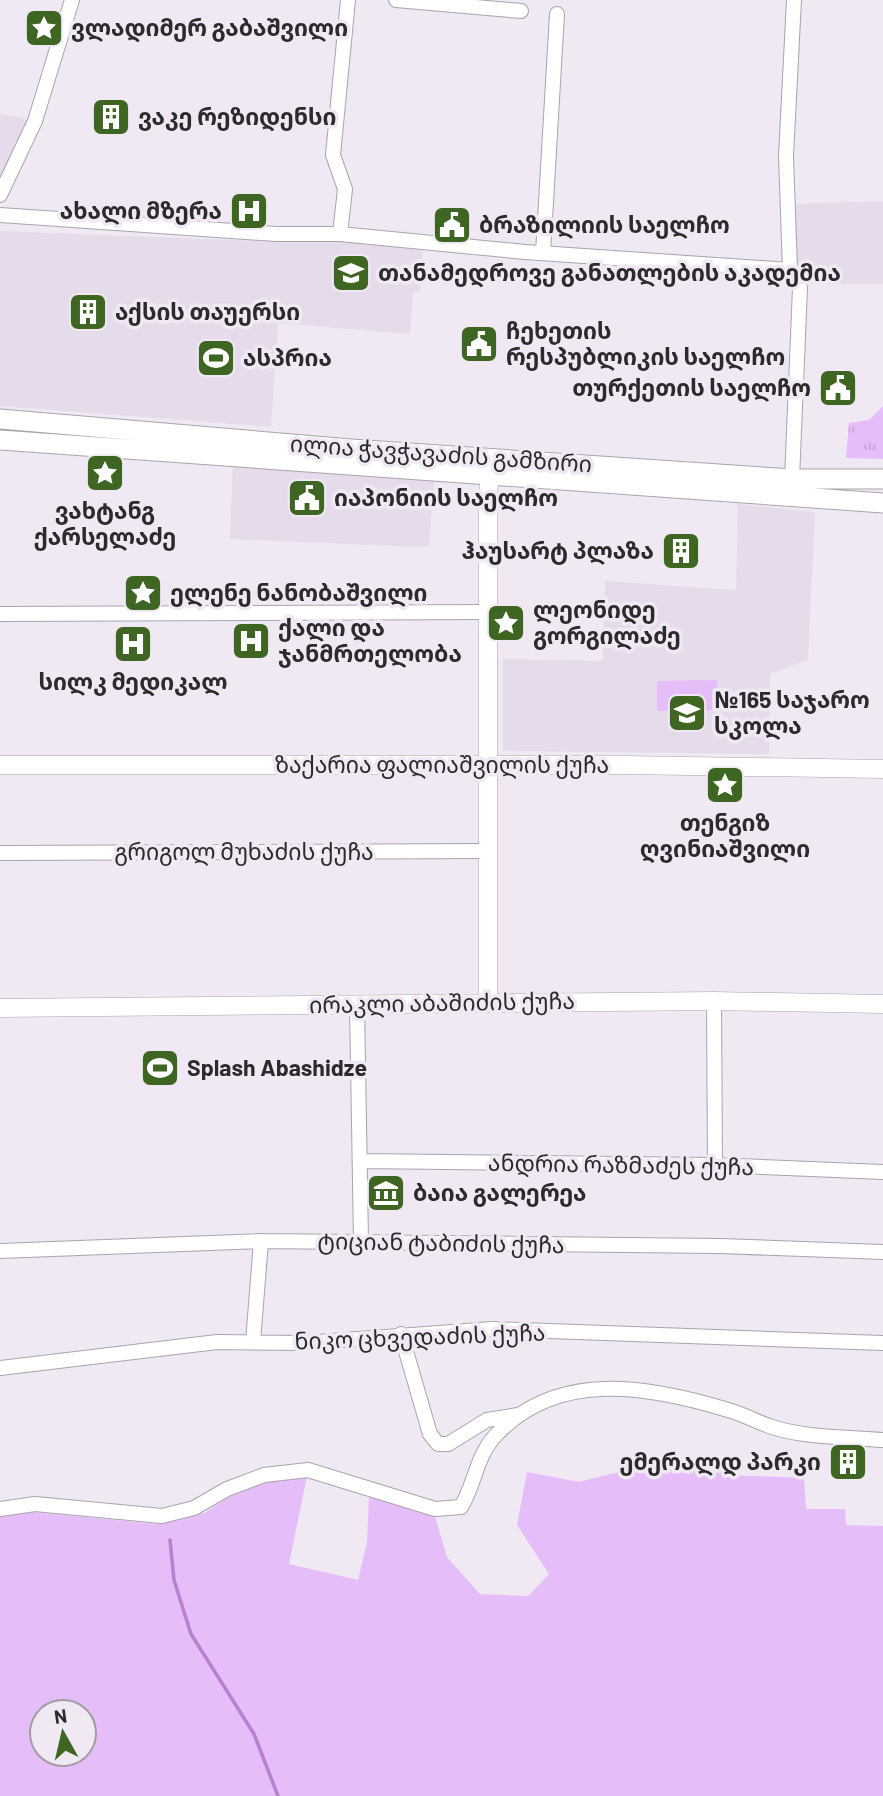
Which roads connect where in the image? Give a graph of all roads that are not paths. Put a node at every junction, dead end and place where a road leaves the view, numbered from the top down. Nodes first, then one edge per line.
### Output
1 (72, 0) edge
2 (348, 0) edge
3 (396, 0) edge
4 (794, 0) edge
5 (521, 11) dead end
6 (557, 15) dead end
7 (0, 195) edge
8 (0, 215) edge
9 (340, 234) junction
10 (543, 253) junction
11 (790, 270) junction
12 (0, 419) edge
13 (0, 440) edge
14 (491, 466) junction
15 (792, 479) junction
16 (883, 479) edge
17 (883, 503) edge
18 (489, 612) junction
19 (0, 614) edge
20 (0, 765) edge
21 (486, 766) junction
22 (883, 769) edge
23 (488, 851) junction
24 (0, 853) edge
25 (714, 1001) junction
26 (488, 1003) junction
27 (357, 1004) junction
28 (883, 1004) edge
29 (0, 1008) edge
30 (360, 1161) junction
31 (715, 1165) junction
32 (883, 1172) edge
33 (261, 1241) junction
34 (361, 1241) junction
35 (0, 1251) edge
36 (883, 1252) edge
37 (401, 1334) junction
38 (253, 1342) junction
39 (883, 1343) edge
40 (0, 1368) edge
41 (518, 1415) junction
42 (883, 1440) edge
43 (0, 1508) edge

1 - 7 street
2 - 9 street
3 - 5 street
4 - 11 street
6 - 10 street
8 - 9 street
9 - 10 street
10 - 11 street
11 - 15 street
12 - 14 main road, ილია ჭავჭავაძის გამზირი
13 - 14 main road, ილია ჭავჭავაძის გამზირი
14 - 15 main road, ილია ჭავჭავაძის გამზირი
14 - 17 main road, ილია ჭავჭავაძის გამზირი
14 - 18 street
15 - 16 main road, ილია ჭავჭავაძის გამზირი
18 - 19 street
18 - 21 street
20 - 21 street, ზაქარია ფალიაშვილის ქუჩა
21 - 22 street, ზაქარია ფალიაშვილის ქუჩა
21 - 23 street
23 - 24 street, გრიგოლ მუხაძის ქუჩა
23 - 26 street
25 - 26 street, ირაკლი აბაშიძის ქუჩა
25 - 28 street, ირაკლი აბაშიძის ქუჩა
25 - 31 street
26 - 27 street, ირაკლი აბაშიძის ქუჩა
27 - 29 street, ირაკლი აბაშიძის ქუჩა
27 - 30 street
30 - 31 street, ანდრია რაზმაძეს ქუჩა
30 - 34 street
31 - 32 street, ანდრია რაზმაძეს ქუჩა
33 - 34 street, ტიციან ტაბიძის ქუჩა
33 - 35 street, ტიციან ტაბიძის ქუჩა
33 - 38 street
34 - 36 street, ტიციან ტაბიძის ქუჩა
37 - 38 street, ნიკო ცხვედაძის ქუჩა
37 - 39 street, ნიკო ცხვედაძის ქუჩა
37 - 41 street
38 - 40 street, ნიკო ცხვედაძის ქუჩა
41 - 42 street
41 - 43 street

